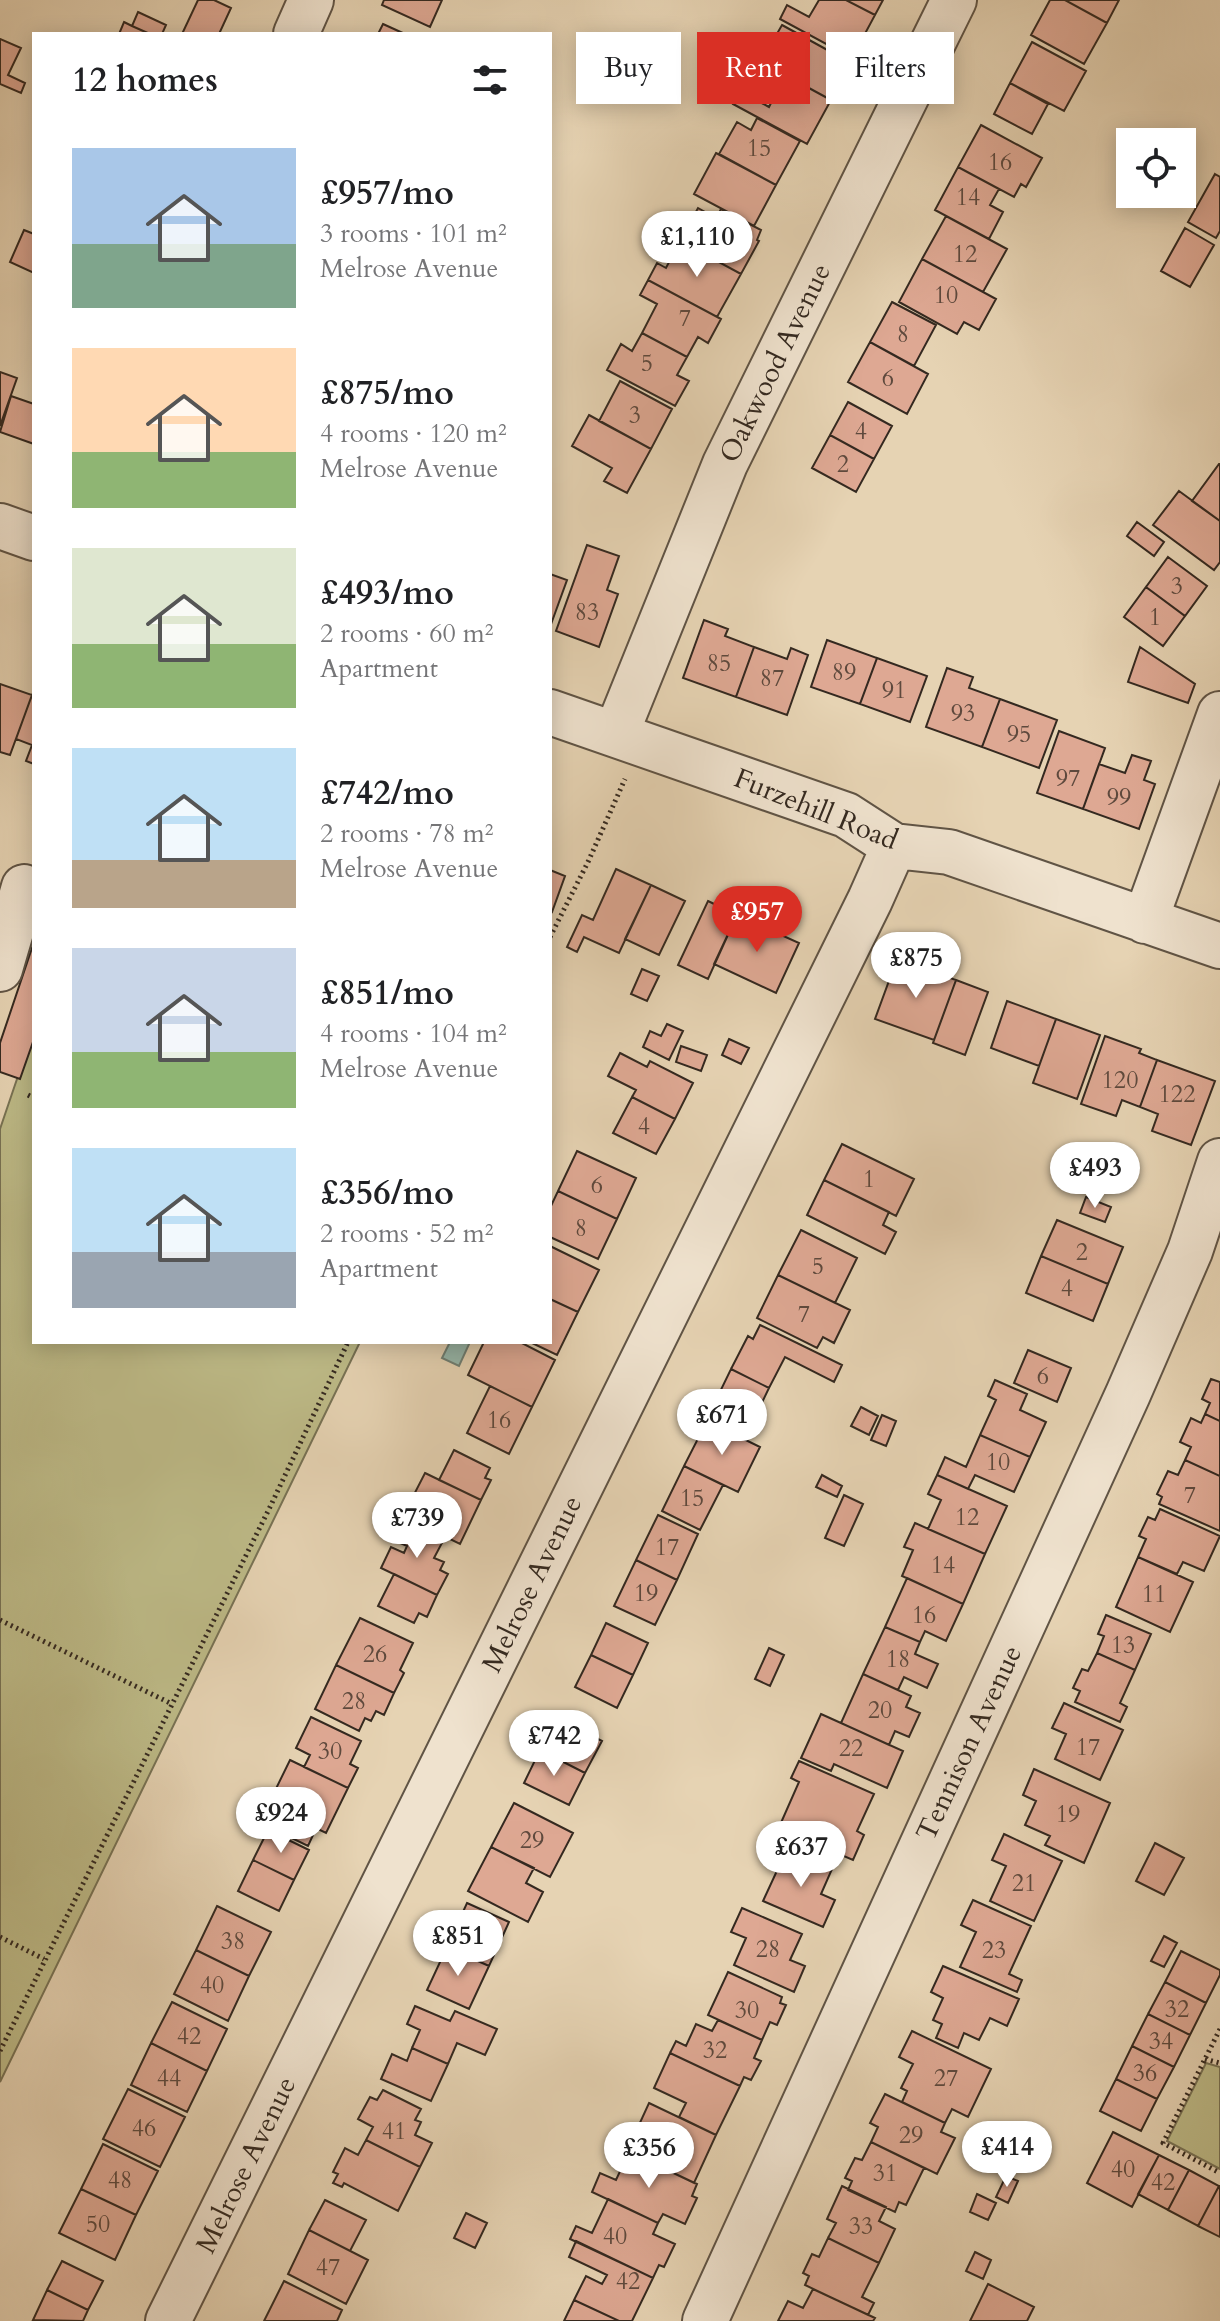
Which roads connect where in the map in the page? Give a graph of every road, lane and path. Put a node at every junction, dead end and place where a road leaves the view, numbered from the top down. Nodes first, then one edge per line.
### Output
1 (311, 0) edge
2 (954, 0) edge
3 (297, 32) edge
4 (0, 526) edge
5 (32, 537) edge
6 (552, 713) edge
7 (1220, 714) edge
8 (629, 739) junction
9 (894, 846) junction
10 (24, 887) dead end
11 (1145, 921) junction
12 (552, 933) edge
13 (1220, 946) edge
14 (0, 969) edge
15 (1220, 1161) edge
16 (347, 1344) edge
17 (0, 1620) edge
18 (172, 1705) junction
19 (0, 1937) edge
20 (44, 1959) junction
21 (1220, 2029) edge
22 (0, 2051) edge
23 (1205, 2059) junction
24 (1220, 2063) edge
25 (1220, 2173) edge
26 (168, 2321) edge
27 (705, 2321) edge

1 - 3 street
2 - 8 street, Oakwood Avenue
4 - 5 street
6 - 8 street, Furzehill Road
7 - 11 street
8 - 9 street, Furzehill Road
8 - 12 path
9 - 11 street, Furzehill Road
9 - 26 street, Melrose Avenue
10 - 14 street
11 - 13 street, Furzehill Road
15 - 27 street, Tennison Avenue
16 - 18 path
17 - 18 path
18 - 20 path
19 - 20 path
20 - 22 path
21 - 23 path
23 - 24 path
23 - 25 path

